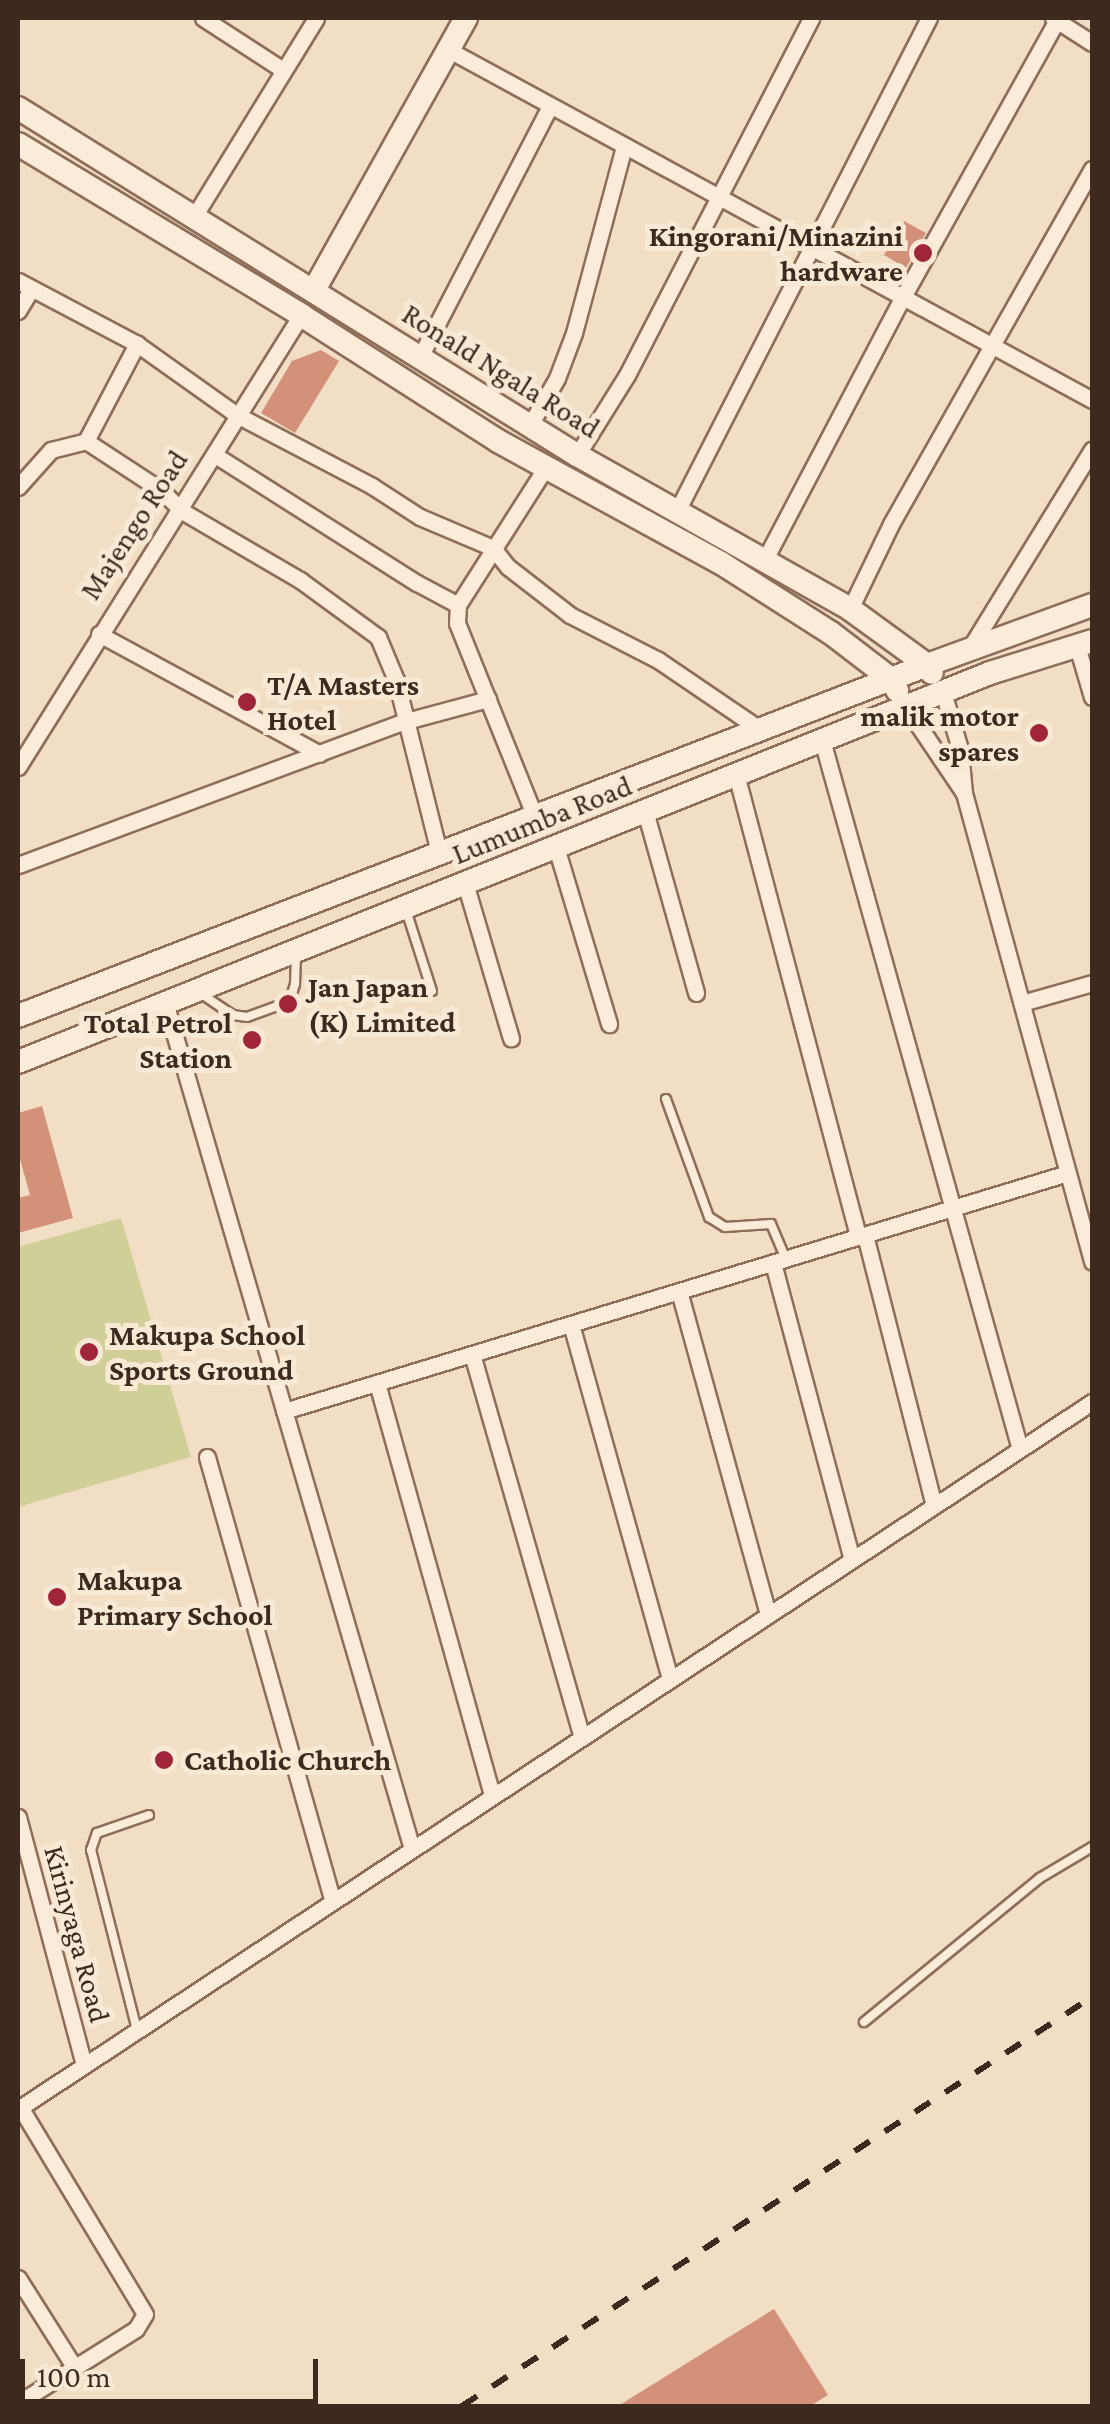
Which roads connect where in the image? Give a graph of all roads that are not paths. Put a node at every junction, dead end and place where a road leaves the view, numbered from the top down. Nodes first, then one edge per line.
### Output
1 (202, 18) edge
2 (316, 18) edge
3 (466, 18) edge
4 (810, 18) edge
5 (929, 18) edge
6 (1055, 19) edge
7 (1092, 43) edge
8 (448, 50) junction
9 (283, 70) junction
10 (550, 106) junction
11 (18, 108) edge
12 (18, 144) edge
13 (624, 146) junction
14 (1092, 168) edge
15 (716, 195) junction
16 (195, 216) junction
17 (809, 244) junction
18 (24, 285) edge
19 (314, 290) junction
20 (904, 295) junction
21 (18, 311) edge
22 (301, 315) junction
23 (137, 344) junction
24 (993, 345) junction
25 (420, 355) junction
26 (1092, 400) edge
27 (237, 415) junction
28 (530, 424) junction
29 (86, 441) junction
30 (1092, 450) edge
31 (215, 454) junction
32 (577, 455) junction
33 (546, 467) junction
34 (1087, 471) edge
35 (18, 488) edge
36 (676, 511) junction
37 (182, 512) junction
38 (493, 548) junction
39 (763, 563) junction
40 (458, 604) junction
41 (1092, 606) edge
42 (850, 609) junction
43 (99, 634) junction
44 (1085, 643) edge
45 (970, 648) junction
46 (927, 665) junction
47 (891, 679) junction
48 (943, 692) junction
49 (1092, 697) edge
50 (488, 699) junction
51 (906, 707) junction
52 (406, 721) junction
53 (761, 730) junction
54 (822, 740) junction
55 (320, 754) junction
56 (18, 766) edge
57 (736, 774) junction
58 (964, 793) junction
59 (645, 811) junction
60 (535, 817) junction
61 (556, 846) junction
62 (440, 853) junction
63 (18, 865) edge
64 (465, 883) junction
65 (405, 906) junction
66 (297, 950) junction
67 (1092, 983) edge
68 (196, 990) junction
69 (432, 991) dead end
70 (696, 993) dead end
71 (165, 1002) junction
72 (1022, 1003) junction
73 (18, 1016) edge
74 (609, 1024) dead end
75 (511, 1038) dead end
76 (18, 1062) edge
77 (666, 1099) dead end
78 (1068, 1173) junction
79 (955, 1208) junction
80 (861, 1236) junction
81 (779, 1261) junction
82 (1092, 1262) edge
83 (679, 1292) junction
84 (571, 1324) junction
85 (472, 1354) junction
86 (376, 1384) junction
87 (1092, 1402) edge
88 (284, 1412) junction
89 (1020, 1449) junction
90 (207, 1457) dead end
91 (934, 1506) junction
92 (852, 1560) junction
93 (768, 1615) junction
94 (670, 1679) junction
95 (582, 1737) junction
96 (492, 1796) junction
97 (149, 1815) dead end
98 (18, 1817) edge
99 (1092, 1847) edge
100 (412, 1849) junction
101 (333, 1901) junction
102 (864, 2022) dead end
103 (137, 2030) junction
104 (84, 2065) junction
105 (19, 2108) edge
106 (18, 2278) edge
107 (74, 2365) junction
108 (18, 2403) edge

1 - 9 street
2 - 9 street
3 - 8 street
4 - 15 street
5 - 17 street
6 - 7 street
6 - 20 street
8 - 10 street
8 - 19 street
9 - 16 street
10 - 13 street
10 - 25 street
11 - 16 street, Ronald Ngala Road
12 - 22 street, Ronald Ngala Road
13 - 15 street
13 - 28 street
14 - 24 street
15 - 17 street
15 - 32 street
16 - 19 street, Ronald Ngala Road
17 - 20 street
17 - 36 street
18 - 21 street
18 - 23 street
19 - 25 street, Ronald Ngala Road
20 - 24 street
20 - 39 street
22 - 27 street, Majengo Road
22 - 33 street, Ronald Ngala Road
23 - 27 street
23 - 29 street
24 - 26 street
24 - 42 street
25 - 28 street, Ronald Ngala Road
27 - 31 street, Majengo Road
27 - 38 street
28 - 32 street, Ronald Ngala Road
29 - 35 street
29 - 37 street
30 - 34 street
31 - 37 street, Majengo Road
31 - 40 street
32 - 36 street, Ronald Ngala Road
33 - 38 street
33 - 47 street, Ronald Ngala Road
34 - 45 street
36 - 39 street, Ronald Ngala Road
37 - 43 street, Majengo Road
37 - 52 street
38 - 40 street
38 - 53 street
39 - 42 street, Ronald Ngala Road
40 - 50 street
41 - 45 street, Lumumba Road
42 - 46 street, Ronald Ngala Road
43 - 55 street
43 - 56 street, Majengo Road
44 - 48 street, Lumumba Road
44 - 49 street
45 - 46 street, Lumumba Road
46 - 47 street, Lumumba Road
46 - 48 street, Ronald Ngala Road
47 - 51 street, Ronald Ngala Road
47 - 53 street, Lumumba Road
48 - 51 street, Lumumba Road
48 - 58 street
50 - 52 street
50 - 60 street
51 - 54 street, Lumumba Road
51 - 58 street
52 - 55 street
52 - 62 street
53 - 60 street, Lumumba Road
54 - 57 street, Lumumba Road
54 - 79 street
55 - 63 street
57 - 59 street, Lumumba Road
57 - 80 street
58 - 72 street
59 - 61 street, Lumumba Road
59 - 70 street
60 - 62 street, Lumumba Road
61 - 64 street, Lumumba Road
61 - 74 street
62 - 73 street, Lumumba Road
64 - 65 street, Lumumba Road
64 - 75 street
65 - 66 street, Lumumba Road
65 - 69 lane
66 - 68 street, Lumumba Road
66 - 68 lane
67 - 72 street
68 - 71 street, Lumumba Road
71 - 76 street, Lumumba Road
71 - 88 street
72 - 78 street
77 - 81 lane
78 - 79 street
78 - 82 street
79 - 80 street
79 - 89 street
80 - 81 street
80 - 91 street
81 - 83 street
81 - 92 street
83 - 84 street
83 - 93 street
84 - 85 street
84 - 94 street
85 - 86 street
85 - 95 street
86 - 88 street
86 - 96 street
87 - 89 street
88 - 100 street
89 - 91 street
90 - 101 street
91 - 92 street
92 - 93 street
93 - 94 street
94 - 95 street
95 - 96 street
96 - 100 street
97 - 103 lane
98 - 104 street, Kirinyaga Road
99 - 102 lane
100 - 101 street
101 - 103 street
103 - 104 street
104 - 105 street
105 - 107 street
106 - 107 street
107 - 108 street

